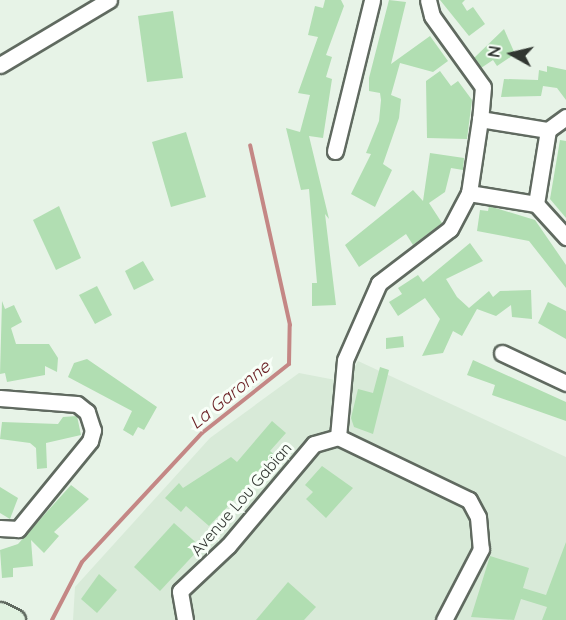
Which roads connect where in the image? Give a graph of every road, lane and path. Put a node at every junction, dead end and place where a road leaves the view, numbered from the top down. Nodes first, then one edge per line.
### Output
1 (110, 0) edge
2 (372, 0) edge
3 (428, 0) edge
4 (0, 65) edge
5 (566, 117) edge
6 (480, 119) junction
7 (548, 130) junction
8 (335, 151) dead end
9 (469, 193) junction
10 (536, 204) junction
11 (566, 237) edge
12 (502, 353) dead end
13 (566, 383) edge
14 (0, 398) edge
15 (338, 437) junction
16 (0, 528) edge
17 (0, 613) edge
18 (14, 620) edge
19 (185, 620) edge
20 (444, 620) edge

1 - 4 street
2 - 8 street
3 - 6 street
5 - 7 street
6 - 7 street
6 - 9 street
7 - 10 street
9 - 10 street
9 - 15 street
10 - 11 street
12 - 13 street
14 - 16 street
15 - 19 street, Avenue Lou Gabian
15 - 20 street
17 - 18 main road

